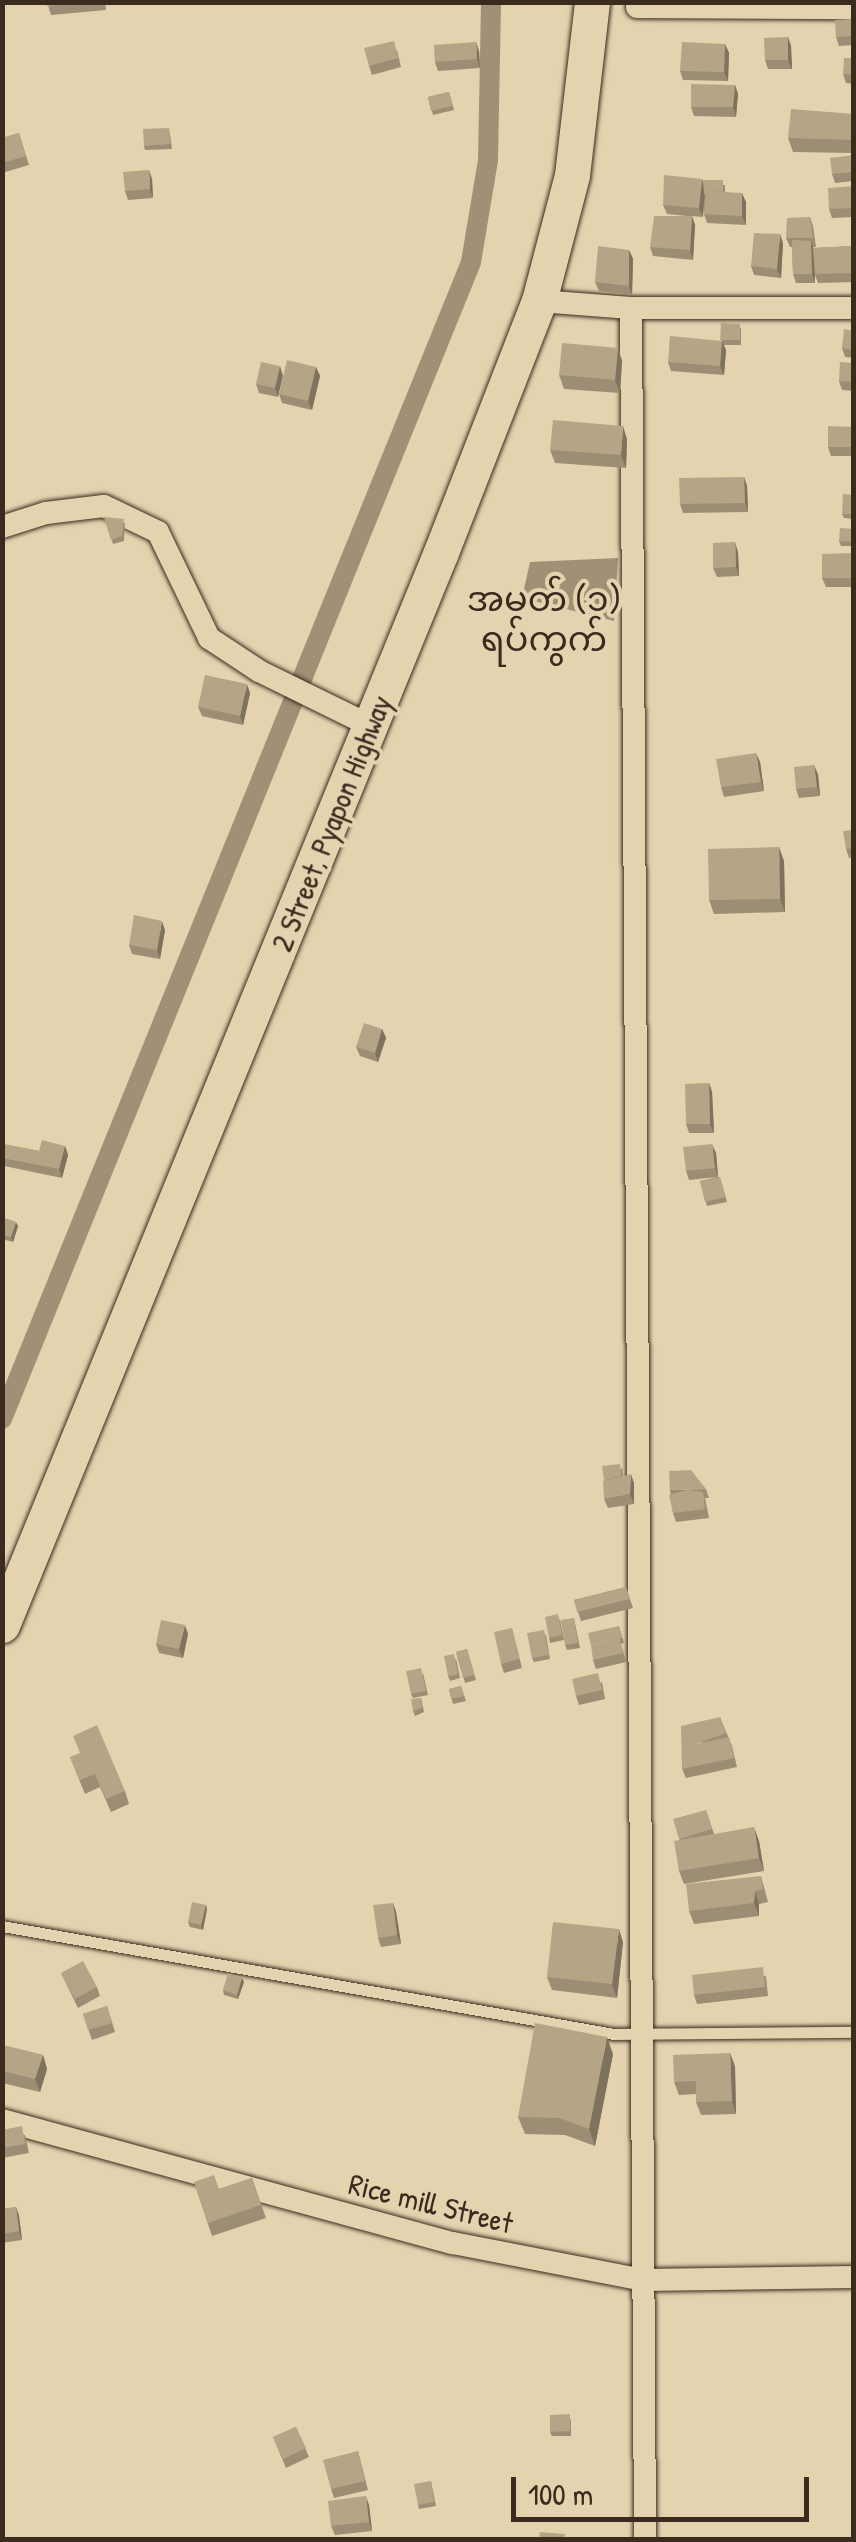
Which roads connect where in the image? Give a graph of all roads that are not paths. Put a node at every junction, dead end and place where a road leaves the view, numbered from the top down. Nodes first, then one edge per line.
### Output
1 (592, 2) edge
2 (637, 8) dead end
3 (854, 8) edge
4 (538, 302) junction
5 (631, 308) junction
6 (854, 308) edge
7 (2, 527) edge
8 (371, 726) junction
9 (2, 1624) edge
10 (2, 1926) edge
11 (854, 2032) edge
12 (642, 2035) junction
13 (2, 2120) edge
14 (854, 2278) edge
15 (643, 2280) junction
16 (645, 2540) edge

1 - 4 main road, 2 Street, Pyapon Highway
2 - 3 street
4 - 5 street
4 - 8 main road, 2 Street, Pyapon Highway
5 - 6 street
5 - 12 street
7 - 8 street
8 - 9 main road, 2 Street, Pyapon Highway
10 - 12 lane
11 - 12 lane
12 - 15 street
13 - 15 street, Rice mill Street
14 - 15 street, Rice mill Street
15 - 16 street

